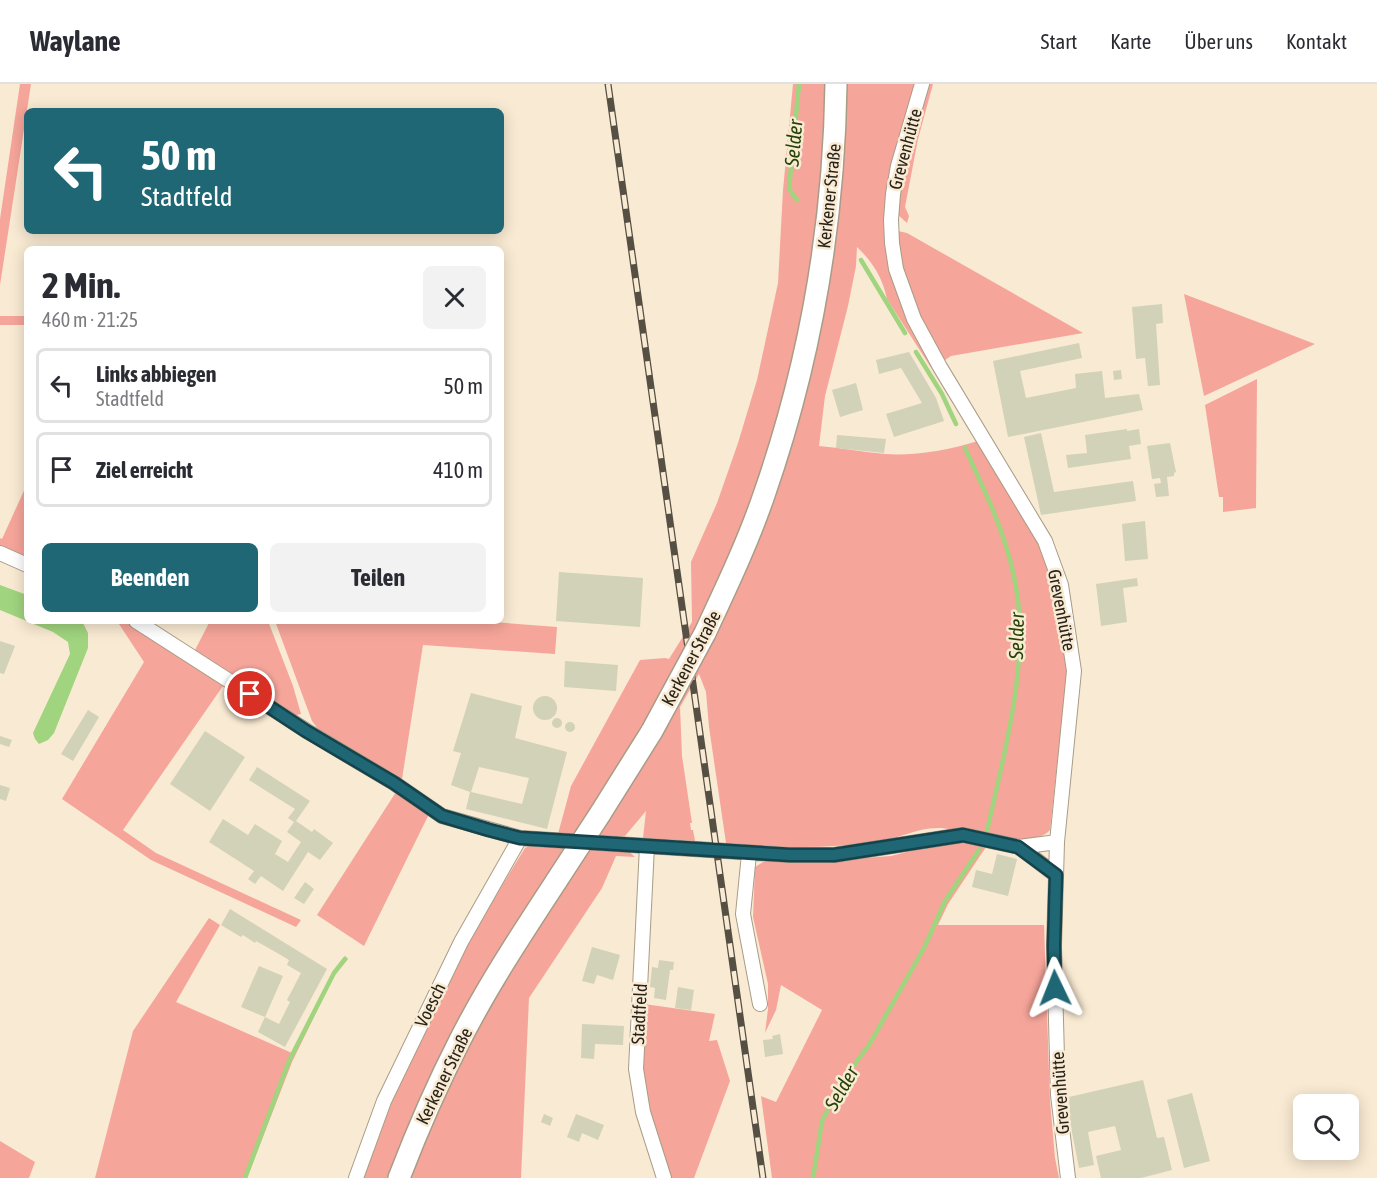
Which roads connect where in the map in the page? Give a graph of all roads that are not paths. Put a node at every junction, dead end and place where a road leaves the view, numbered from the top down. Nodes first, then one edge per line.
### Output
1 (836, 84) edge
2 (922, 84) edge
3 (0, 553) edge
4 (24, 564) edge
5 (141, 624) edge
6 (520, 838) junction
7 (1057, 842) junction
8 (647, 846) junction
9 (1018, 847) junction
10 (749, 854) junction
11 (1056, 875) junction
12 (760, 1004) dead end
13 (357, 1178) edge
14 (399, 1178) edge
15 (663, 1178) edge
16 (1068, 1178) edge

1 - 14 main road, Kerkener Straße, bridge
2 - 7 street, Grevenhütte
3 - 4 street
5 - 6 street
6 - 8 street
6 - 13 street, Voesch
7 - 9 street
7 - 11 street, Grevenhütte
8 - 10 street
8 - 15 street, Stadtfeld
9 - 10 street
9 - 11 street
10 - 12 street
11 - 16 street, Grevenhütte

